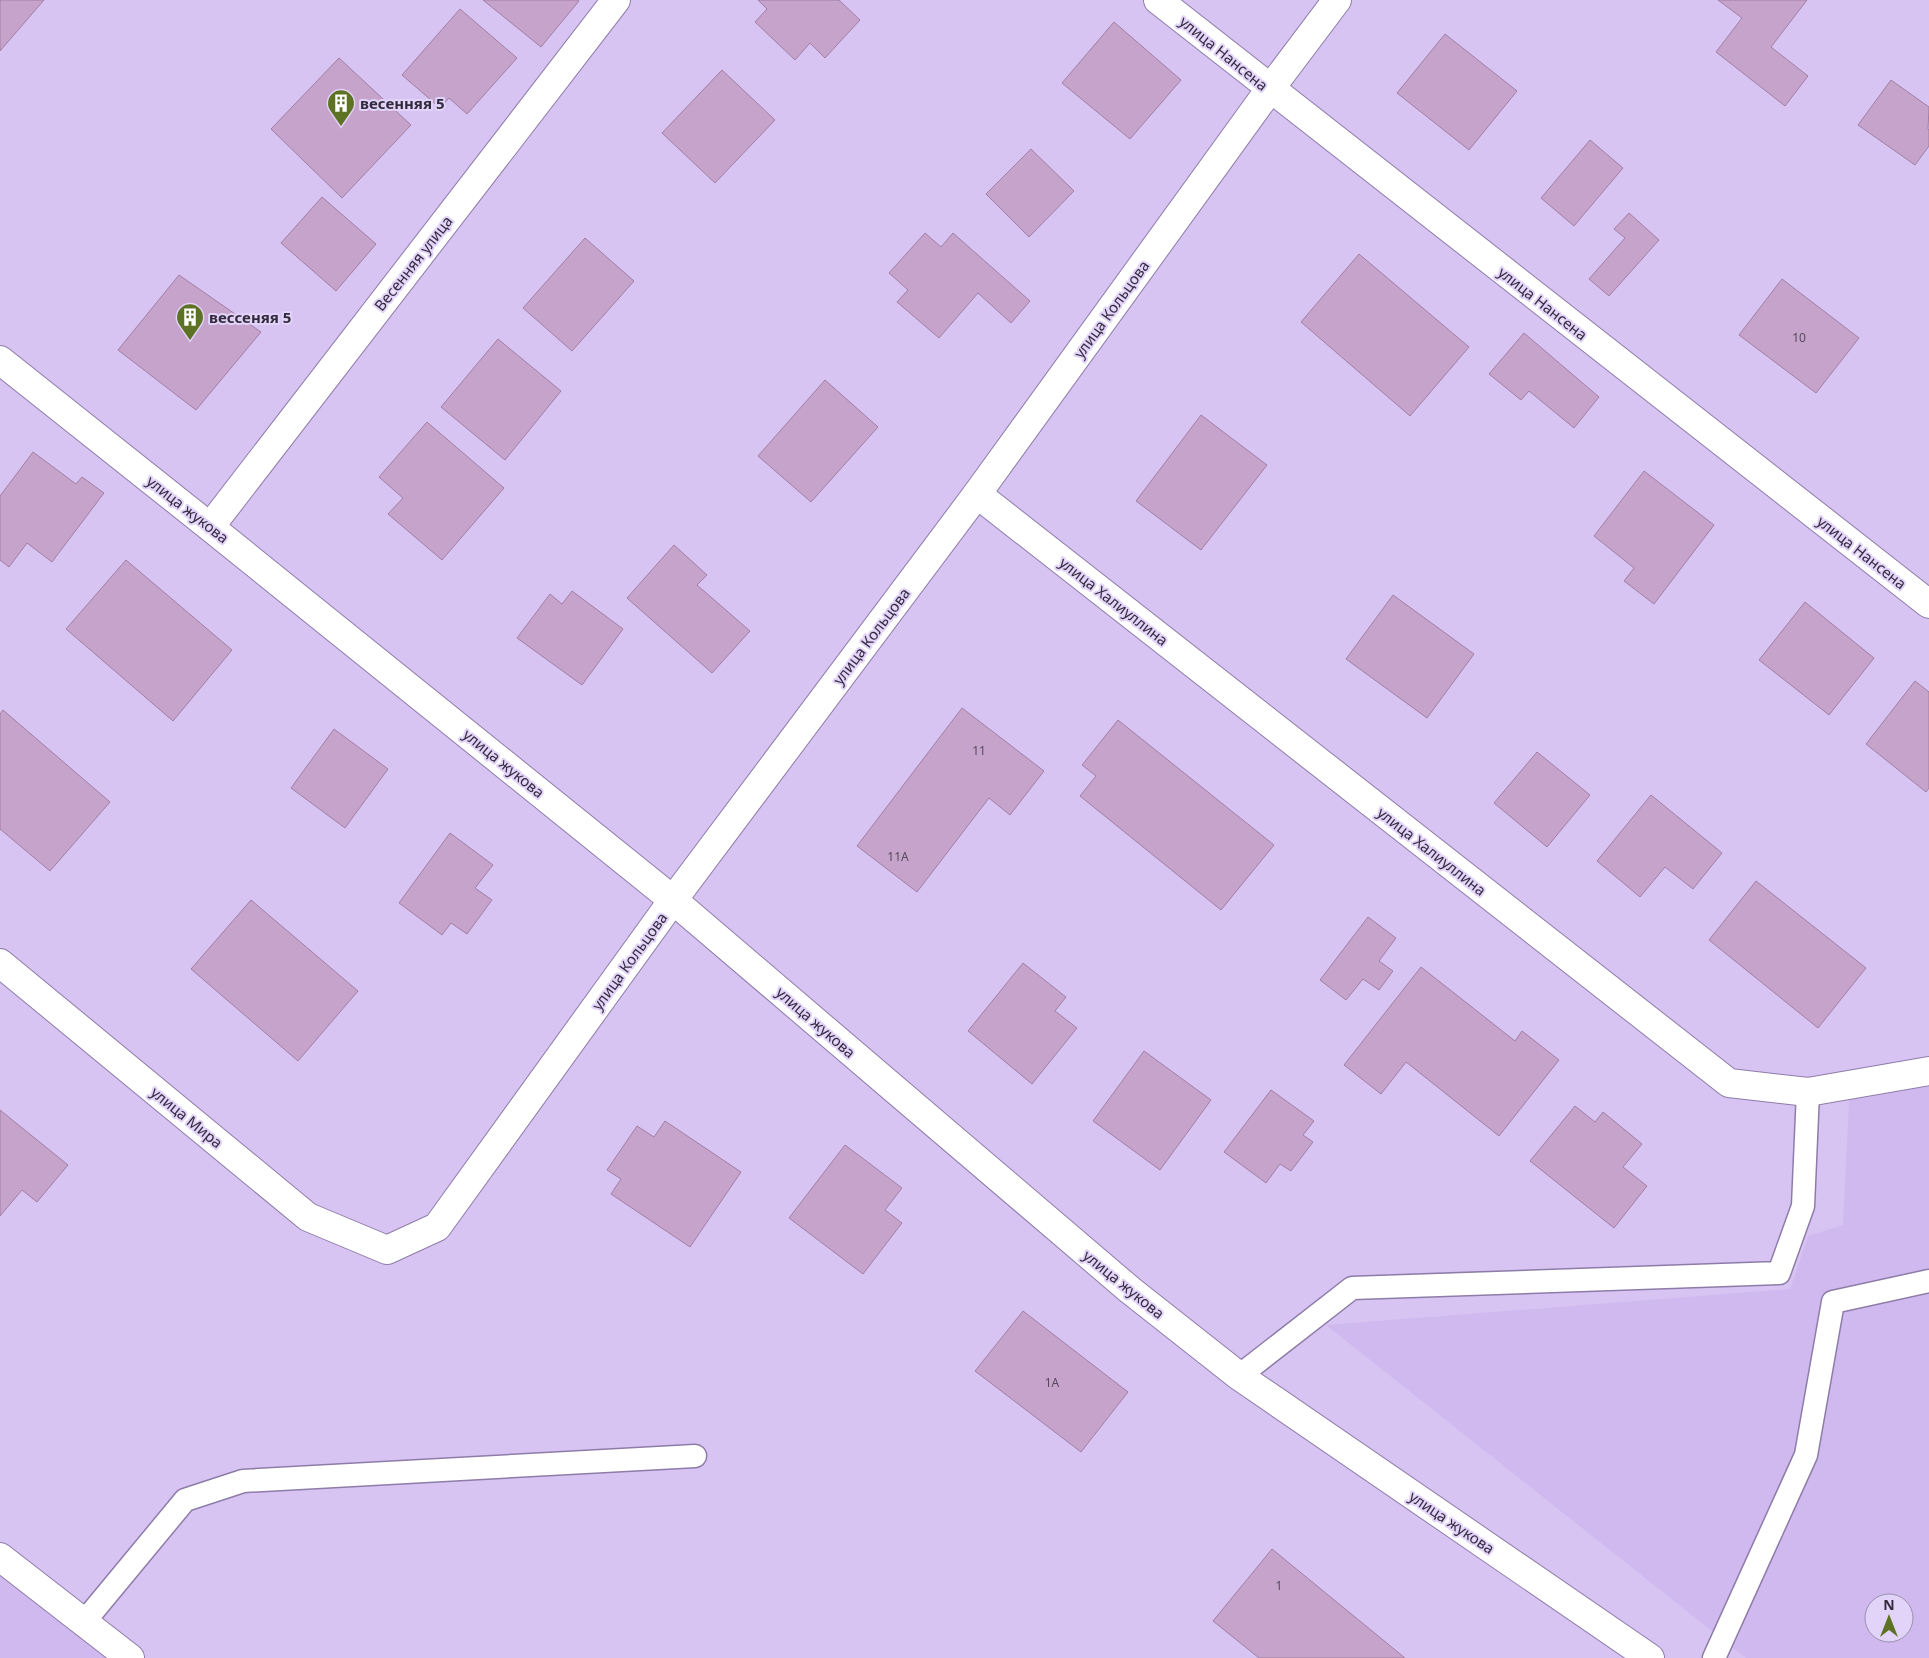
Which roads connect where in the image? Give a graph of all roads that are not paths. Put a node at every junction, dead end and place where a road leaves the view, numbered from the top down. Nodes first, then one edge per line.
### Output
1 (616, 0) edge
2 (1158, 0) edge
3 (1337, 0) edge
4 (1270, 89) junction
5 (0, 360) edge
6 (977, 494) junction
7 (210, 527) junction
8 (1929, 604) edge
9 (673, 900) junction
10 (0, 963) edge
11 (1929, 1071) edge
12 (1808, 1092) junction
13 (387, 1250) joint
14 (1929, 1281) edge
15 (1239, 1376) junction
16 (694, 1456) dead end
17 (0, 1557) edge
18 (84, 1622) junction
19 (130, 1658) edge
20 (1650, 1658) edge
21 (1714, 1658) edge

1 - 7 street, Весенняя улица
2 - 4 street, улица Нансена
3 - 4 street, улица Кольцова
4 - 6 street, улица Кольцова
4 - 8 street, улица Нансена
5 - 7 street, улица жукова
6 - 9 street, улица Кольцова
6 - 12 street, улица Халиуллина
7 - 9 street, улица жукова
9 - 13 street, улица Кольцова
9 - 15 street, улица жукова
10 - 13 street, улица Мира
11 - 12 street, улица Халиуллина
12 - 15 lane
14 - 21 lane
15 - 20 street, улица жукова
16 - 18 lane
17 - 18 street
18 - 19 street

